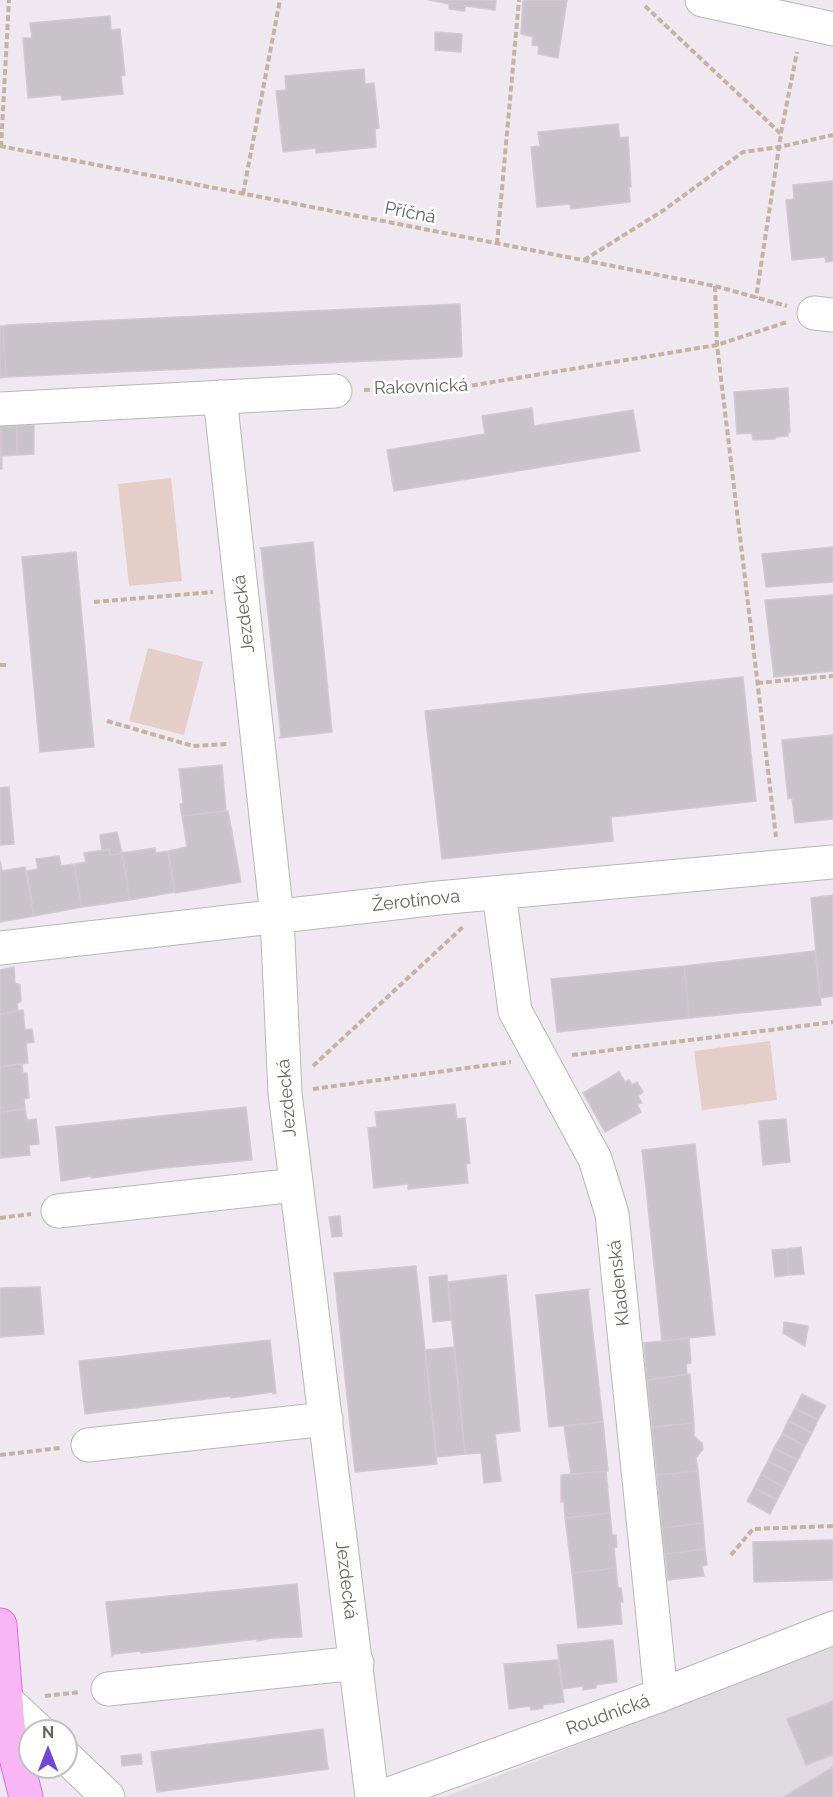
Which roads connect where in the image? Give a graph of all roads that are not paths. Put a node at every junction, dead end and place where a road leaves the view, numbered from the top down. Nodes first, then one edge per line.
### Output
1 (702, 0) edge
2 (833, 29) edge
3 (335, 391) road end
4 (220, 397) junction
5 (0, 409) edge
6 (833, 862) edge
7 (499, 893) junction
8 (278, 917) junction
9 (0, 948) edge
10 (296, 1185) junction
11 (58, 1211) dead end
12 (326, 1419) junction
13 (88, 1445) road end
14 (0, 1625) edge
15 (833, 1628) edge
16 (357, 1663) junction
17 (108, 1689) road end
18 (661, 1695) junction
19 (17, 1745) edge
20 (78, 1768) edge
21 (26, 1797) edge
22 (108, 1797) edge
23 (372, 1797) edge
24 (381, 1797) edge

1 - 2 street
3 - 4 street
4 - 5 street
4 - 8 street, Jezdecká
6 - 7 street, Žerotínova
7 - 8 street, Žerotínova
7 - 18 street, Kladenská
8 - 9 street, Žerotínova
8 - 10 street, Jezdecká
10 - 11 street
10 - 12 street, Jezdecká
12 - 13 street
12 - 16 street, Jezdecká
14 - 19 main road
15 - 18 street, Roudnická
16 - 17 street
16 - 23 street, Jezdecká
18 - 24 street, Roudnická
19 - 21 main road
20 - 22 street

